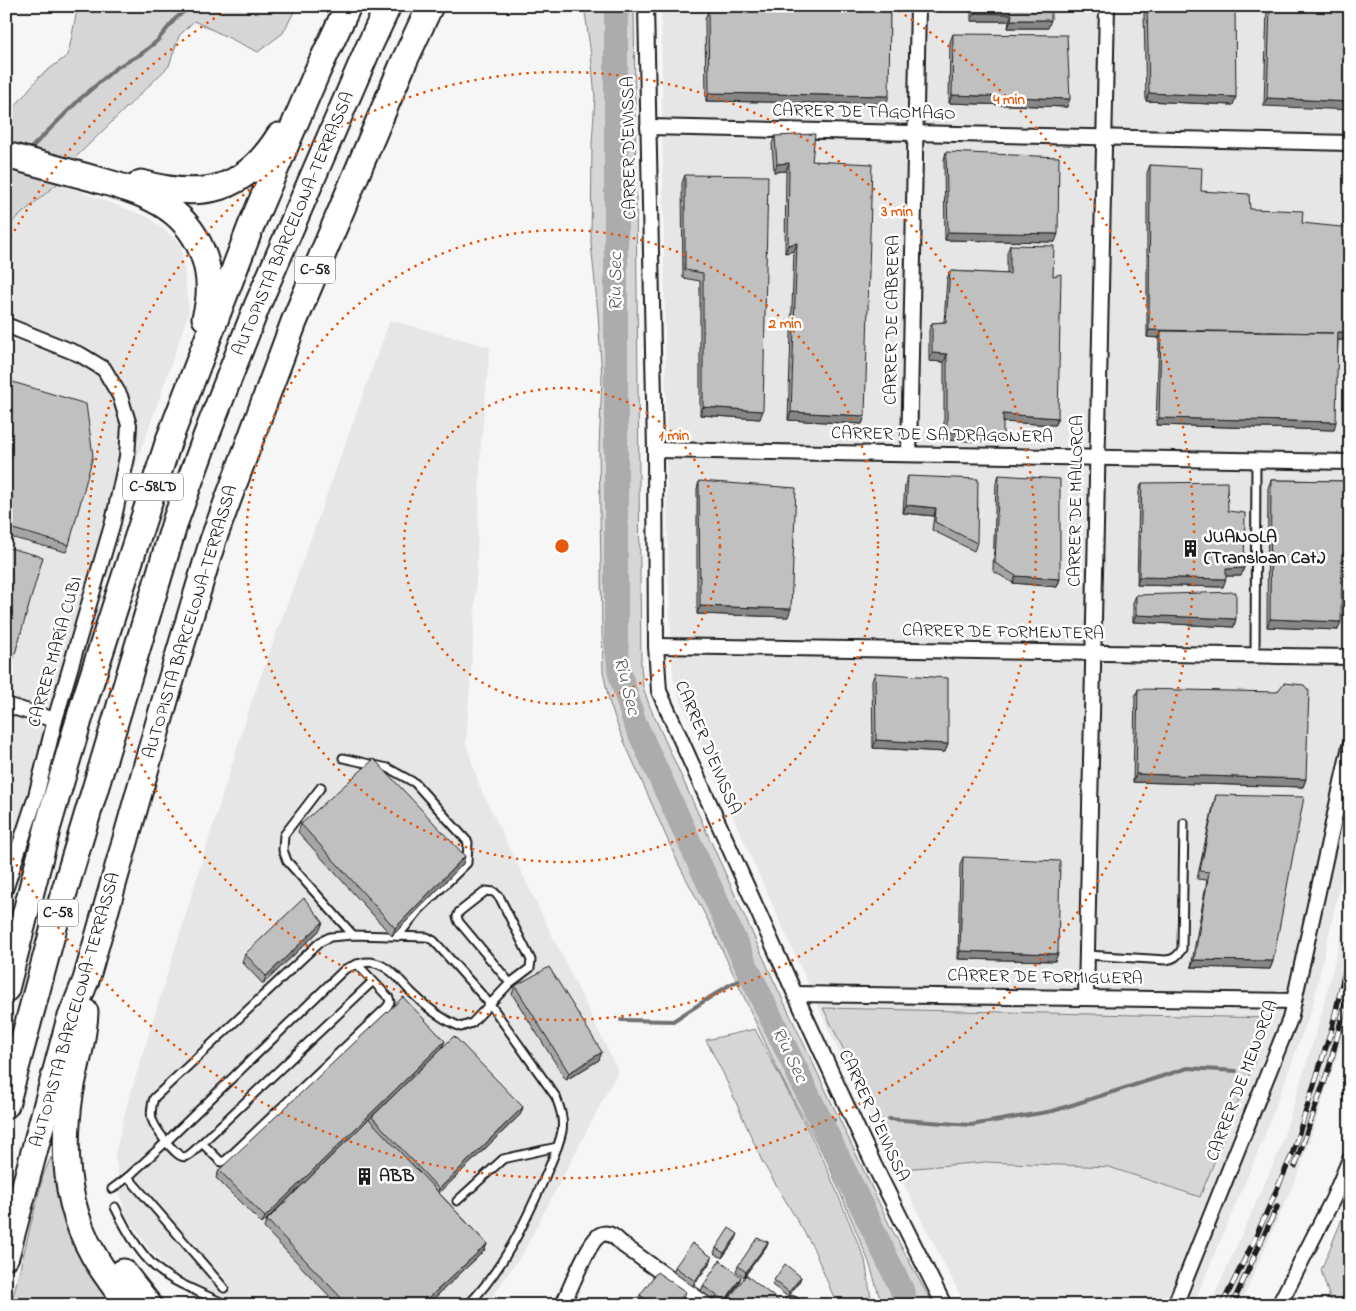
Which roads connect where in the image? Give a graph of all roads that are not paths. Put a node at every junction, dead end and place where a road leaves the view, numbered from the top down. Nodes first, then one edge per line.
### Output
1 (348, 6) edge
2 (388, 6) edge
3 (430, 6) edge
4 (646, 6) edge
5 (918, 6) edge
6 (1107, 6) edge
7 (318, 72) junction
8 (648, 127) junction
9 (916, 133) junction
10 (1104, 138) junction
11 (1350, 143) edge
12 (6, 147) edge
13 (6, 155) edge
14 (61, 165) junction
15 (6, 325) edge
16 (169, 440) junction
17 (654, 450) junction
18 (909, 454) junction
19 (1097, 457) junction
20 (1256, 460) junction
21 (1350, 462) edge
22 (176, 519) junction
23 (656, 646) junction
24 (1093, 653) junction
25 (1255, 655) junction
26 (1350, 657) edge
27 (6, 704) edge
28 (55, 720) junction
29 (1350, 746) edge
30 (343, 758) dead end
31 (321, 787) dead end
32 (1184, 824) dead end
33 (6, 887) edge
34 (26, 915) junction
35 (353, 935) junction
36 (398, 936) junction
37 (1087, 955) junction
38 (357, 964) junction
39 (86, 980) junction
40 (373, 981) junction
41 (510, 983) junction
42 (6, 988) edge
43 (795, 994) junction
44 (1086, 997) junction
45 (1294, 1001) junction
46 (490, 1004) junction
47 (6, 1105) edge
48 (67, 1134) junction
49 (166, 1142) junction
50 (202, 1143) junction
51 (557, 1147) junction
52 (1350, 1159) edge
53 (128, 1177) junction
54 (112, 1190) dead end
55 (457, 1201) dead end
56 (115, 1207) dead end
57 (6, 1256) edge
58 (224, 1288) dead end
59 (128, 1305) edge
60 (149, 1305) edge
61 (227, 1305) edge
62 (468, 1305) edge
63 (563, 1305) edge
64 (707, 1305) edge
65 (944, 1305) edge
66 (1175, 1305) edge
67 (1279, 1305) edge

1 - 7 highway, C-58LD
2 - 22 highway, AUTOPISTA BARCELONA-TERRASSA / C-58
3 - 39 highway, AUTOPISTA BARCELONA-TERRASSA / C-58
4 - 8 street, CARRER D'EIVISSA
5 - 9 street, CARRER DE CABRERA
6 - 10 street, CARRER DE MALLORCA
7 - 14 highway
7 - 16 highway, C-58LD
8 - 9 street, CARRER DE TAGOMAGO
8 - 17 street, CARRER D'EIVISSA
9 - 10 street, CARRER DE TAGOMAGO
9 - 18 street, CARRER DE CABRERA
10 - 11 street, CARRER DE TAGOMAGO
10 - 19 street, CARRER DE MALLORCA
12 - 14 highway
13 - 14 highway
14 - 16 highway
15 - 28 street, CARRER MARÍA CUBI
16 - 34 highway, C-58LD
17 - 18 street, CARRER DE SA DRAGONERA
17 - 23 street, CARRER D'EIVISSA
18 - 19 street, CARRER DE SA DRAGONERA
19 - 20 street, CARRER DE SA DRAGONERA
19 - 24 street, CARRER DE MALLORCA
20 - 21 street, CARRER DE SA DRAGONERA
20 - 25 lane
22 - 34 highway
22 - 47 highway, AUTOPISTA BARCELONA-TERRASSA / C-58
23 - 24 street, CARRER DE FORMENTERA
23 - 43 street, CARRER D'EIVISSA
24 - 25 street, CARRER DE FORMENTERA
24 - 37 street, CARRER DE MALLORCA
25 - 26 street, CARRER DE FORMENTERA
27 - 28 street
28 - 33 street, CARRER MARÍA CUBI
29 - 45 street, CARRER DE MENORCA
30 - 36 lane
31 - 35 lane
32 - 37 lane
34 - 42 highway, C-58LD
35 - 36 lane
35 - 49 lane
36 - 46 lane
37 - 44 street, CARRER DE MALLORCA
38 - 40 lane
38 - 46 lane
38 - 49 lane
39 - 48 highway
39 - 57 highway, AUTOPISTA BARCELONA-TERRASSA / C-58
40 - 50 lane
40 - 50 lane
41 - 41 lane
41 - 46 lane
43 - 44 street, CARRER DE FORMIGUERA
43 - 65 street, CARRER D'EIVISSA
44 - 45 street, CARRER DE FORMIGUERA
45 - 66 street, CARRER DE MENORCA
46 - 51 lane
48 - 59 highway
48 - 60 highway
49 - 50 lane
49 - 53 lane
51 - 55 lane
51 - 62 lane
52 - 67 street
53 - 54 lane
53 - 58 lane
56 - 61 lane
63 - 64 street

